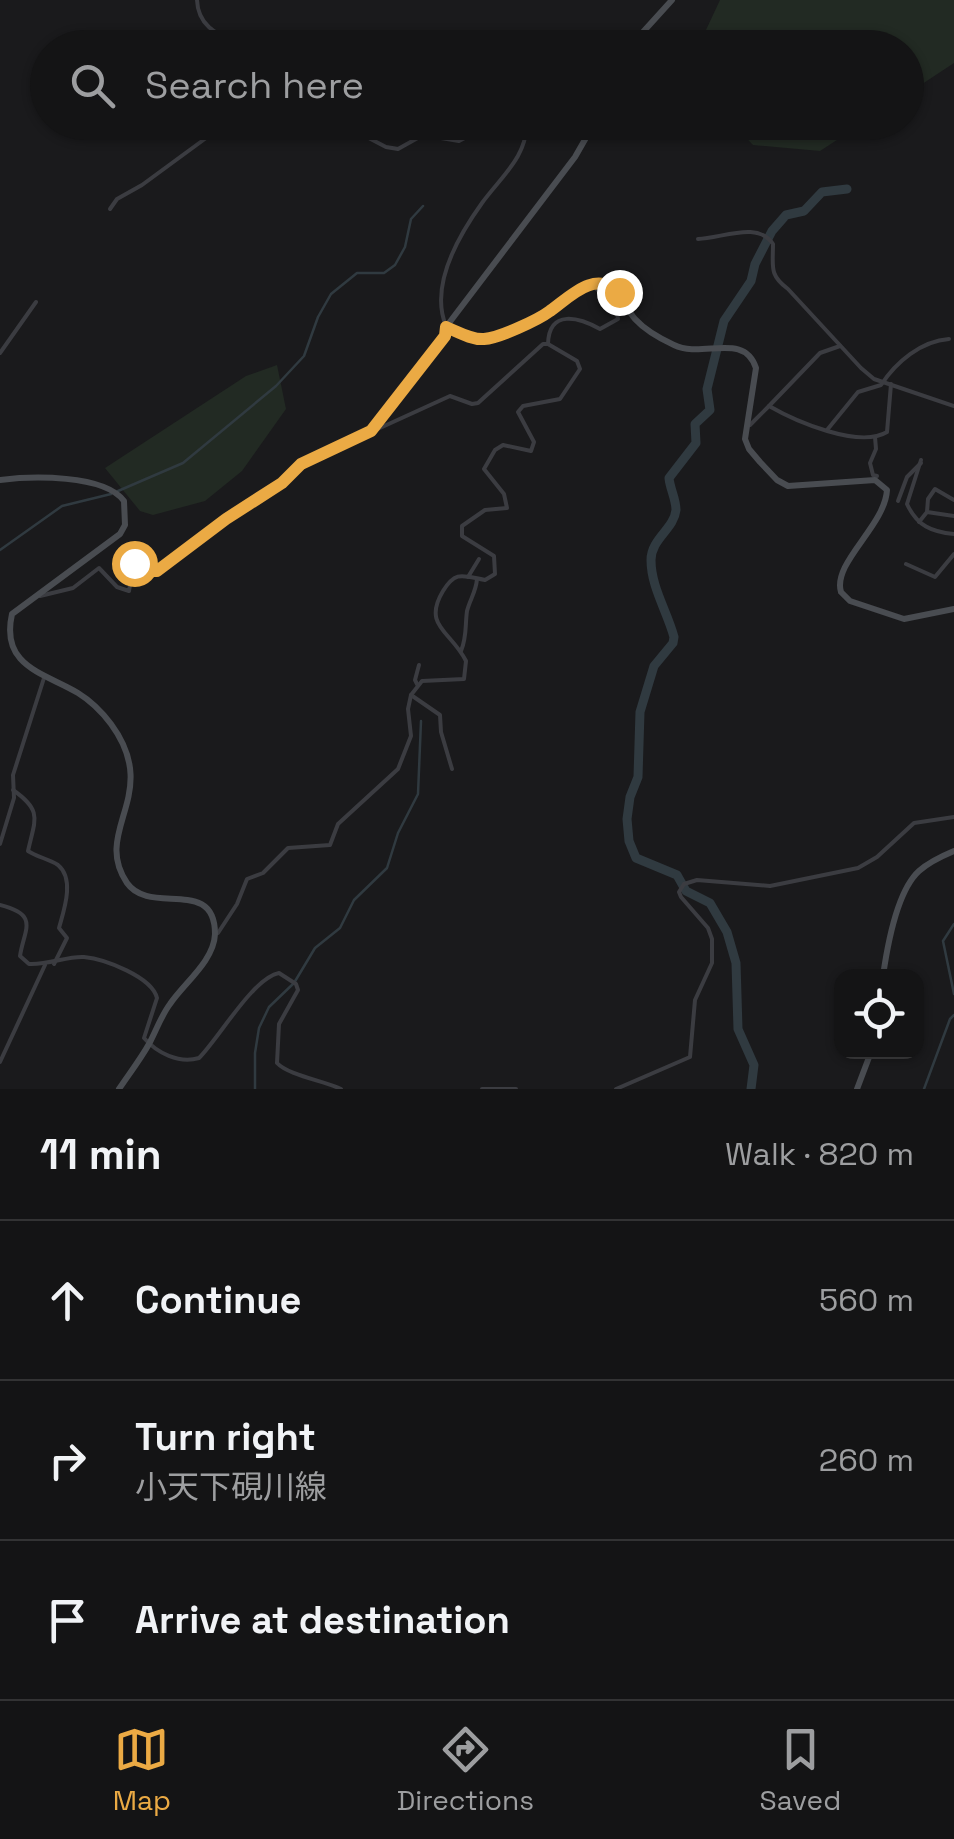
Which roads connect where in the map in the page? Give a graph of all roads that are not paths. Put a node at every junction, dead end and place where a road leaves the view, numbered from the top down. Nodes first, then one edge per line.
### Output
1 (196, 0) edge
2 (672, 0) edge
3 (210, 30) edge
4 (645, 30) edge
5 (204, 140) edge
6 (374, 140) edge
7 (413, 140) edge
8 (526, 140) edge
9 (585, 140) edge
10 (110, 210) dead end
11 (698, 239) dead end
12 (591, 284) junction
13 (36, 302) dead end
14 (446, 326) junction
15 (950, 339) dead end
16 (548, 344) junction
17 (840, 346) junction
18 (0, 353) edge
19 (883, 382) junction
20 (890, 384) junction
21 (769, 406) junction
22 (954, 406) edge
23 (746, 428) junction
24 (827, 430) junction
25 (371, 431) junction
26 (875, 437) junction
27 (877, 476) dead end
28 (0, 480) edge
29 (954, 500) edge
30 (898, 501) dead end
31 (927, 512) junction
32 (954, 516) edge
33 (919, 522) junction
34 (954, 534) edge
35 (954, 554) edge
36 (480, 560) dead end
37 (906, 564) dead end
38 (468, 577) junction
39 (477, 579) junction
40 (31, 598) junction
41 (954, 609) edge
42 (461, 652) junction
43 (419, 665) dead end
44 (44, 677) junction
45 (417, 684) junction
46 (410, 696) junction
47 (452, 770) dead end
48 (13, 790) junction
49 (954, 816) edge
50 (0, 844) edge
51 (954, 851) edge
52 (0, 905) edge
53 (214, 939) junction
54 (54, 964) junction
55 (45, 965) junction
56 (885, 969) edge
57 (149, 1044) junction
58 (868, 1059) edge
59 (0, 1062) edge
60 (119, 1089) edge
61 (341, 1089) edge
62 (482, 1089) edge
63 (516, 1089) edge
64 (616, 1089) edge
65 (857, 1089) edge

1 - 3 street
2 - 4 main road
5 - 10 street
6 - 7 street
8 - 14 street
9 - 14 main road
11 - 17 street
12 - 14 main road
12 - 16 street
12 - 23 main road
13 - 18 street
14 - 25 street
15 - 19 street
16 - 25 street
16 - 39 street
17 - 19 street
17 - 21 street
19 - 20 street
19 - 24 street
20 - 22 street
20 - 26 street
21 - 23 street
21 - 24 street
23 - 41 main road
24 - 26 street
25 - 40 street
26 - 27 street
28 - 40 main road
29 - 31 street
30 - 33 street
31 - 32 street
31 - 33 street
33 - 34 street
35 - 37 street
36 - 38 street
38 - 39 street
38 - 42 street
39 - 42 street
40 - 44 main road
42 - 45 street
43 - 45 street
44 - 48 street
44 - 53 main road
45 - 46 street
46 - 47 street
46 - 53 street
48 - 50 street
48 - 54 street
49 - 64 street
51 - 56 main road
52 - 55 street
53 - 57 main road
54 - 55 street
54 - 57 street
55 - 59 street
57 - 60 main road
57 - 61 street
58 - 65 main road
62 - 63 street

